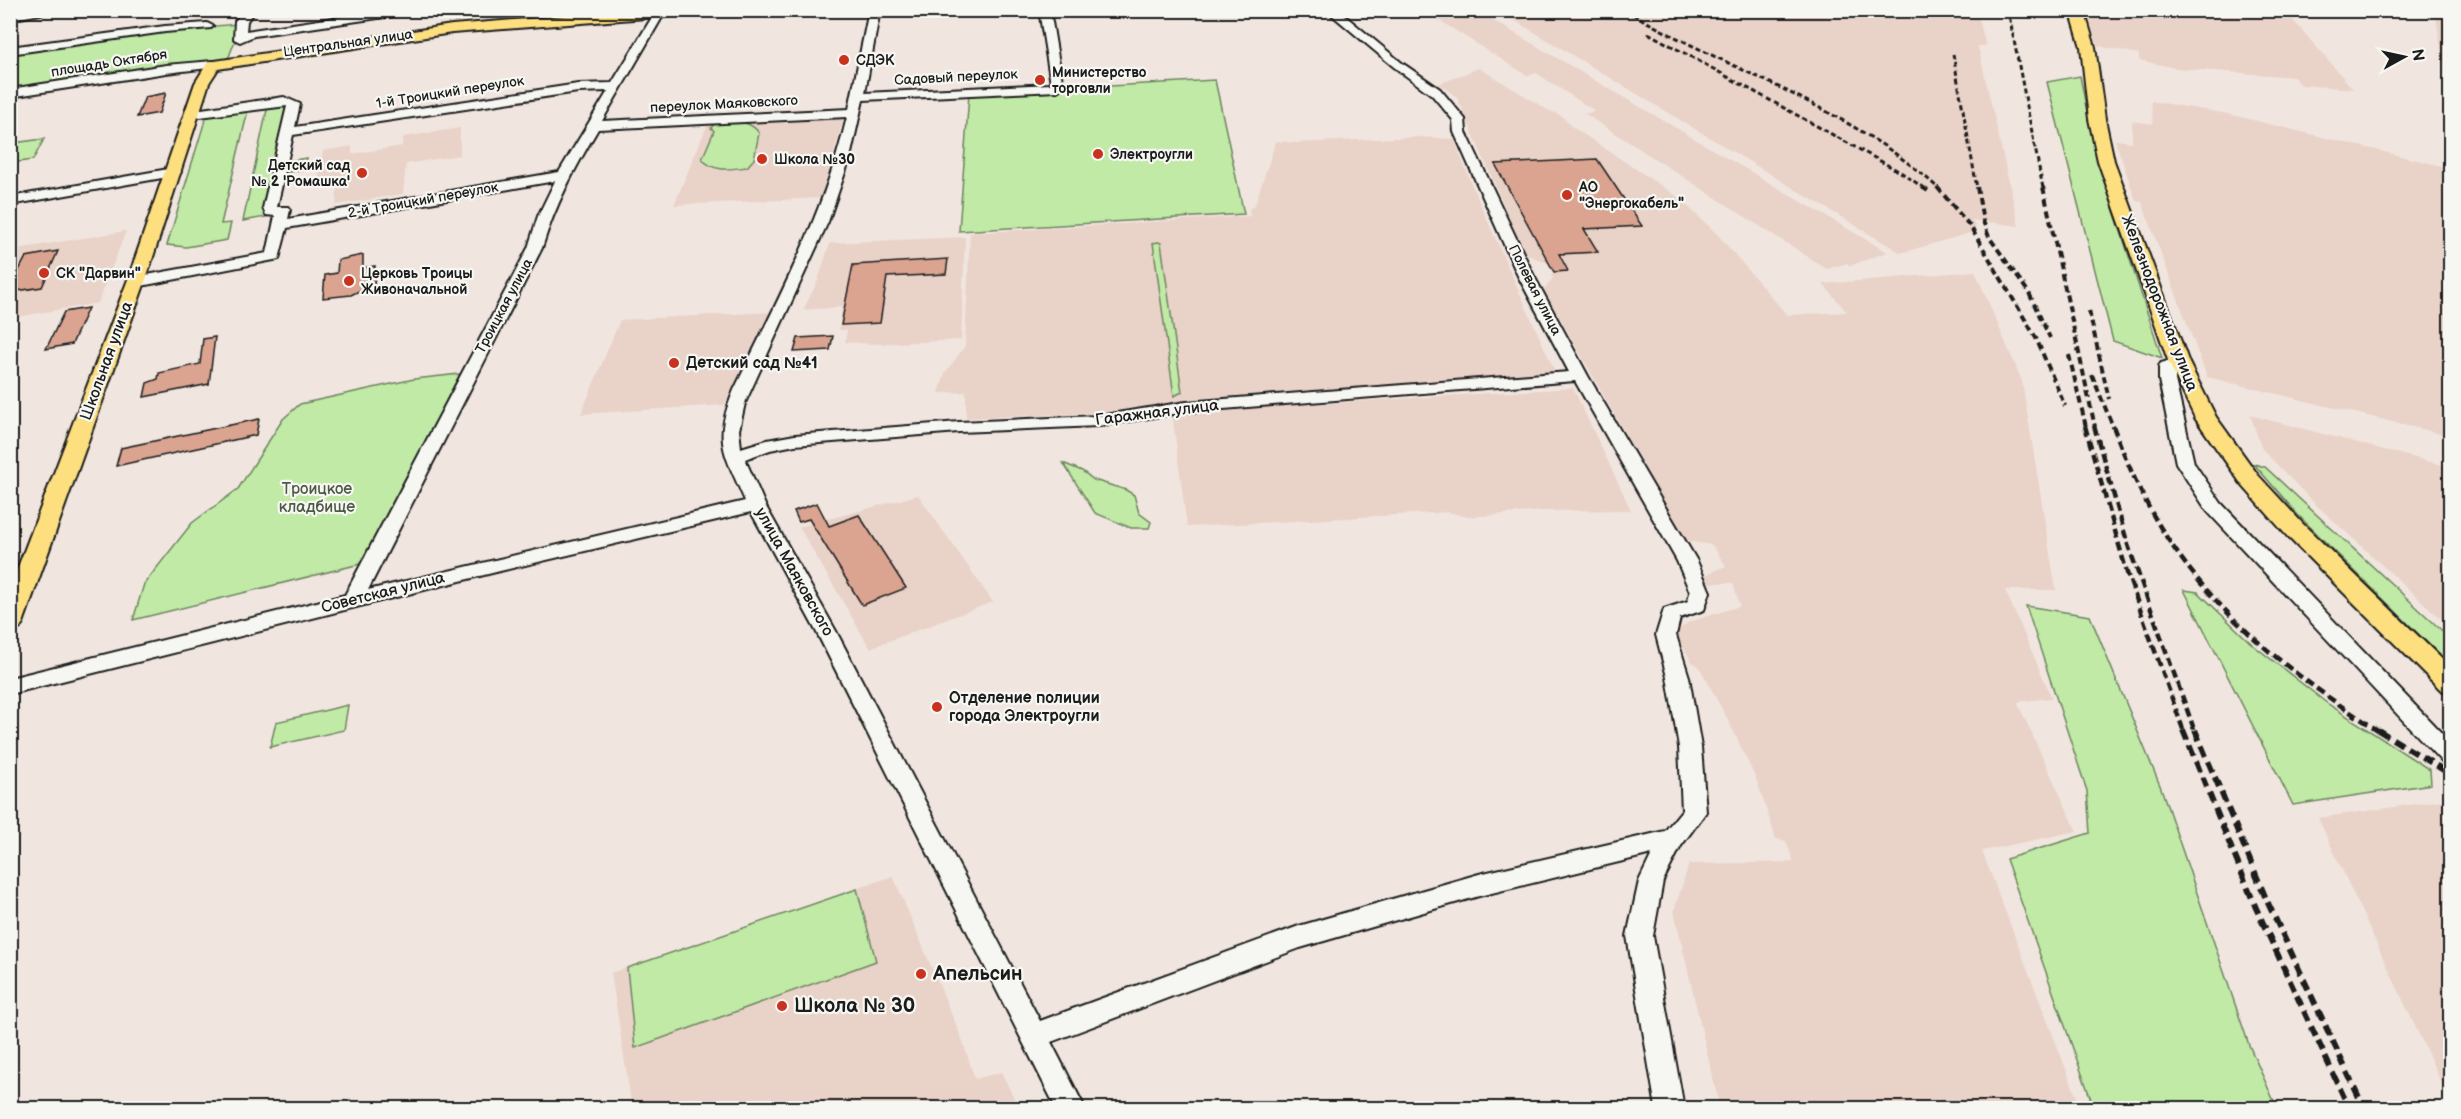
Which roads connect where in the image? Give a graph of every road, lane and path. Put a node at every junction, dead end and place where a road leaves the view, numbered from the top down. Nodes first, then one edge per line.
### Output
1 (55, 10) edge
2 (250, 10) edge
3 (413, 10) edge
4 (591, 10) edge
5 (698, 10) edge
6 (875, 10) edge
7 (1044, 10) edge
8 (1331, 10) edge
9 (2077, 10) edge
10 (659, 14) junction
11 (621, 15) junction
12 (24, 16) junction
13 (10, 17) edge
14 (207, 26) dead end
15 (10, 27) edge
16 (10, 51) edge
17 (213, 65) junction
18 (617, 87) junction
19 (10, 93) edge
20 (856, 105) junction
21 (192, 114) junction
22 (596, 125) junction
23 (288, 132) junction
24 (174, 172) junction
25 (564, 175) junction
26 (10, 201) edge
27 (281, 225) junction
28 (136, 282) junction
29 (2179, 363) junction
30 (1580, 376) junction
31 (735, 456) junction
32 (756, 505) junction
33 (353, 600) junction
34 (10, 624) edge
35 (2451, 683) edge
36 (10, 686) edge
37 (2451, 756) edge
38 (1672, 839) junction
39 (1033, 1036) junction
40 (1071, 1108) edge
41 (1670, 1108) edge

1 - 12 street
2 - 3 street
4 - 11 street
5 - 10 main road, Центральная улица
6 - 20 street, улица Маяковского
7 - 20 street, Садовый переулок
8 - 30 street, Полевая улица
9 - 29 main road, Железнодорожная улица
10 - 11 main road, Центральная улица
10 - 18 street, Троицкая улица
11 - 17 main road, Центральная улица
12 - 13 street
12 - 15 street
14 - 16 street, площадь Октября
17 - 19 street, площадь Октября
17 - 21 main road, Школьная улица
18 - 22 street, Троицкая улица
18 - 23 street, 1-й Троицкий переулок
20 - 22 street, переулок Маяковского
20 - 31 street, улица Маяковского
21 - 23 street
21 - 24 main road, Школьная улица
22 - 25 street, Троицкая улица
23 - 27 street
24 - 26 street
24 - 28 main road, Школьная улица
25 - 27 street, 2-й Троицкий переулок
25 - 33 street, Троицкая улица
27 - 28 street
28 - 34 main road, Школьная улица
29 - 35 main road, Железнодорожная улица
29 - 37 street
30 - 31 street, Гаражная улица
30 - 38 street, Полевая улица
31 - 32 street, улица Маяковского
32 - 33 street, Советская улица
32 - 39 street, улица Маяковского
33 - 36 street, Советская улица
38 - 39 street
38 - 41 street
39 - 40 street, улица Маяковского

